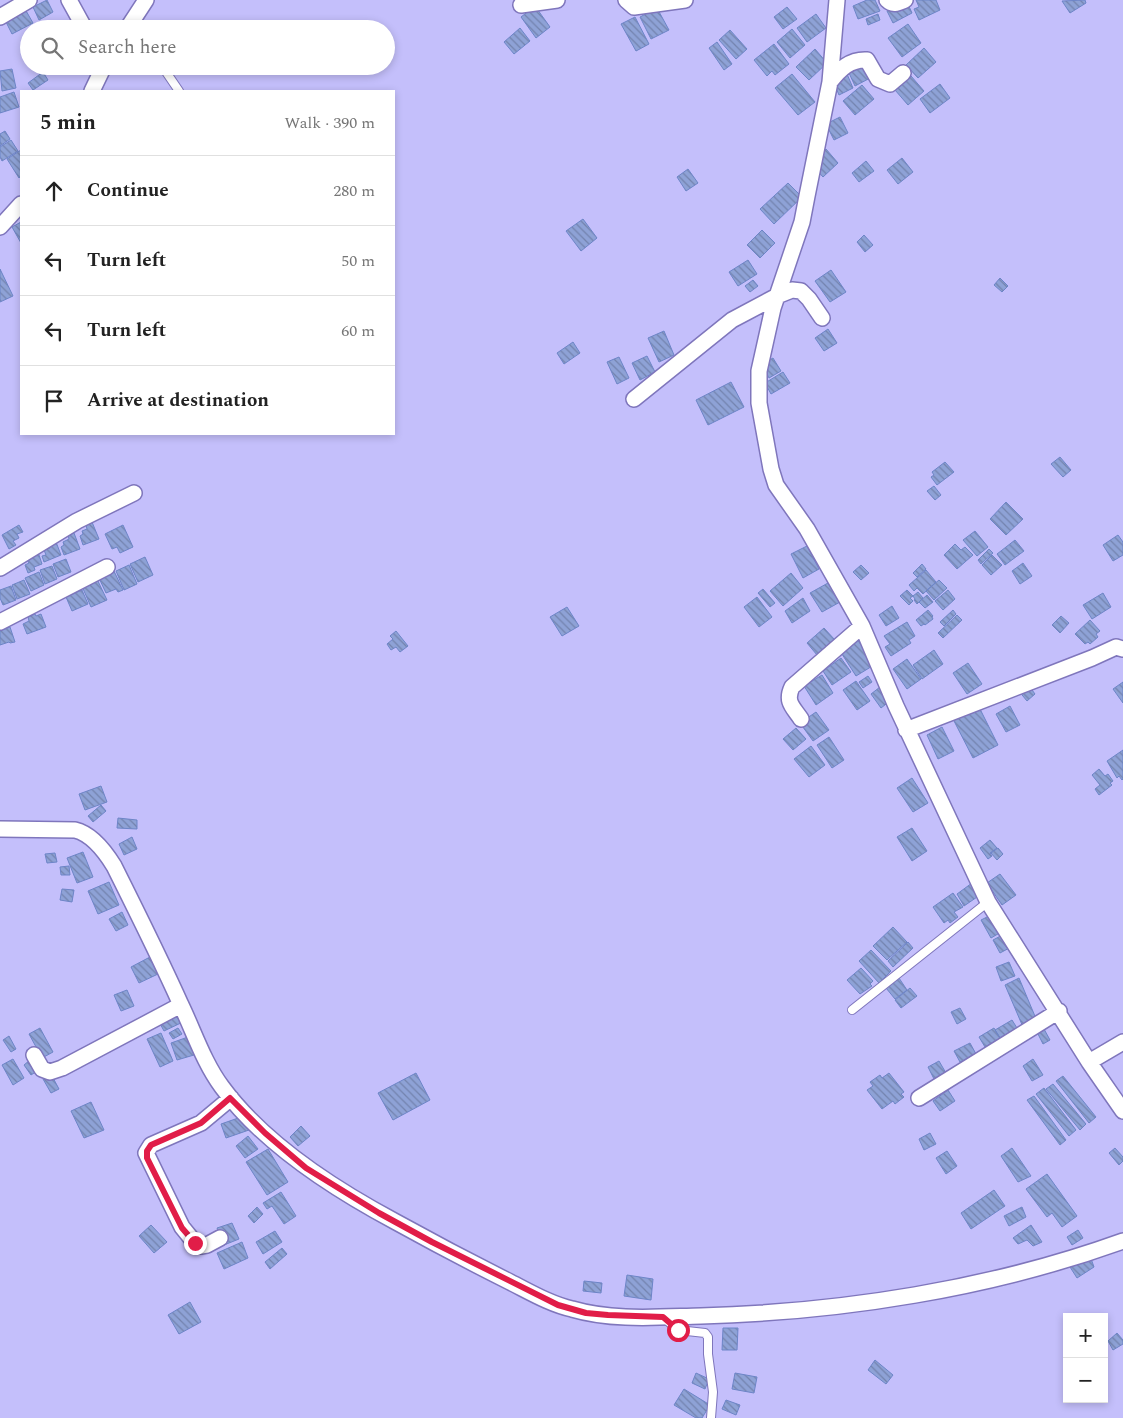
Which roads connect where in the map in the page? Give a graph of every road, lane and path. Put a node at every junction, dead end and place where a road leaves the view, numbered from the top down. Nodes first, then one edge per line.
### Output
1 (29, 0) edge
2 (69, 0) edge
3 (146, 0) edge
4 (556, 0) edge
5 (626, 0) edge
6 (685, 0) edge
7 (837, 0) edge
8 (887, 0) edge
9 (904, 0) edge
10 (521, 5) dead end
11 (0, 17) edge
12 (79, 20) edge
13 (135, 20) edge
14 (903, 73) dead end
15 (100, 75) edge
16 (168, 75) edge
17 (830, 82) junction
18 (92, 90) edge
19 (178, 90) edge
20 (20, 205) edge
21 (0, 227) edge
22 (777, 296) junction
23 (822, 318) dead end
24 (634, 399) dead end
25 (134, 493) dead end
26 (107, 567) dead end
27 (0, 568) edge
28 (0, 622) edge
29 (862, 626) junction
30 (1123, 649) edge
31 (801, 719) dead end
32 (906, 730) junction
33 (0, 829) edge
34 (988, 902) junction
35 (181, 1005) junction
36 (852, 1010) dead end
37 (1059, 1011) junction
38 (1123, 1042) edge
39 (34, 1055) dead end
40 (1089, 1062) junction
41 (230, 1098) junction
42 (919, 1098) dead end
43 (1123, 1111) edge
44 (220, 1238) dead end
45 (1123, 1241) edge
46 (663, 1317) junction
47 (711, 1418) edge

1 - 11 street
2 - 12 street
3 - 13 street
4 - 10 street
5 - 6 street
7 - 17 street
8 - 9 street
14 - 17 street
15 - 18 street
16 - 19 lane
17 - 22 street
20 - 21 street
22 - 23 street
22 - 24 street
22 - 29 street
25 - 27 street
26 - 28 street
29 - 31 street
29 - 32 street
30 - 32 street
32 - 34 street
33 - 35 street
34 - 36 lane
34 - 37 street
35 - 39 street
35 - 41 street
37 - 40 street
37 - 42 street
38 - 40 street
40 - 43 street
41 - 44 street
41 - 46 street
45 - 46 street
46 - 47 lane

